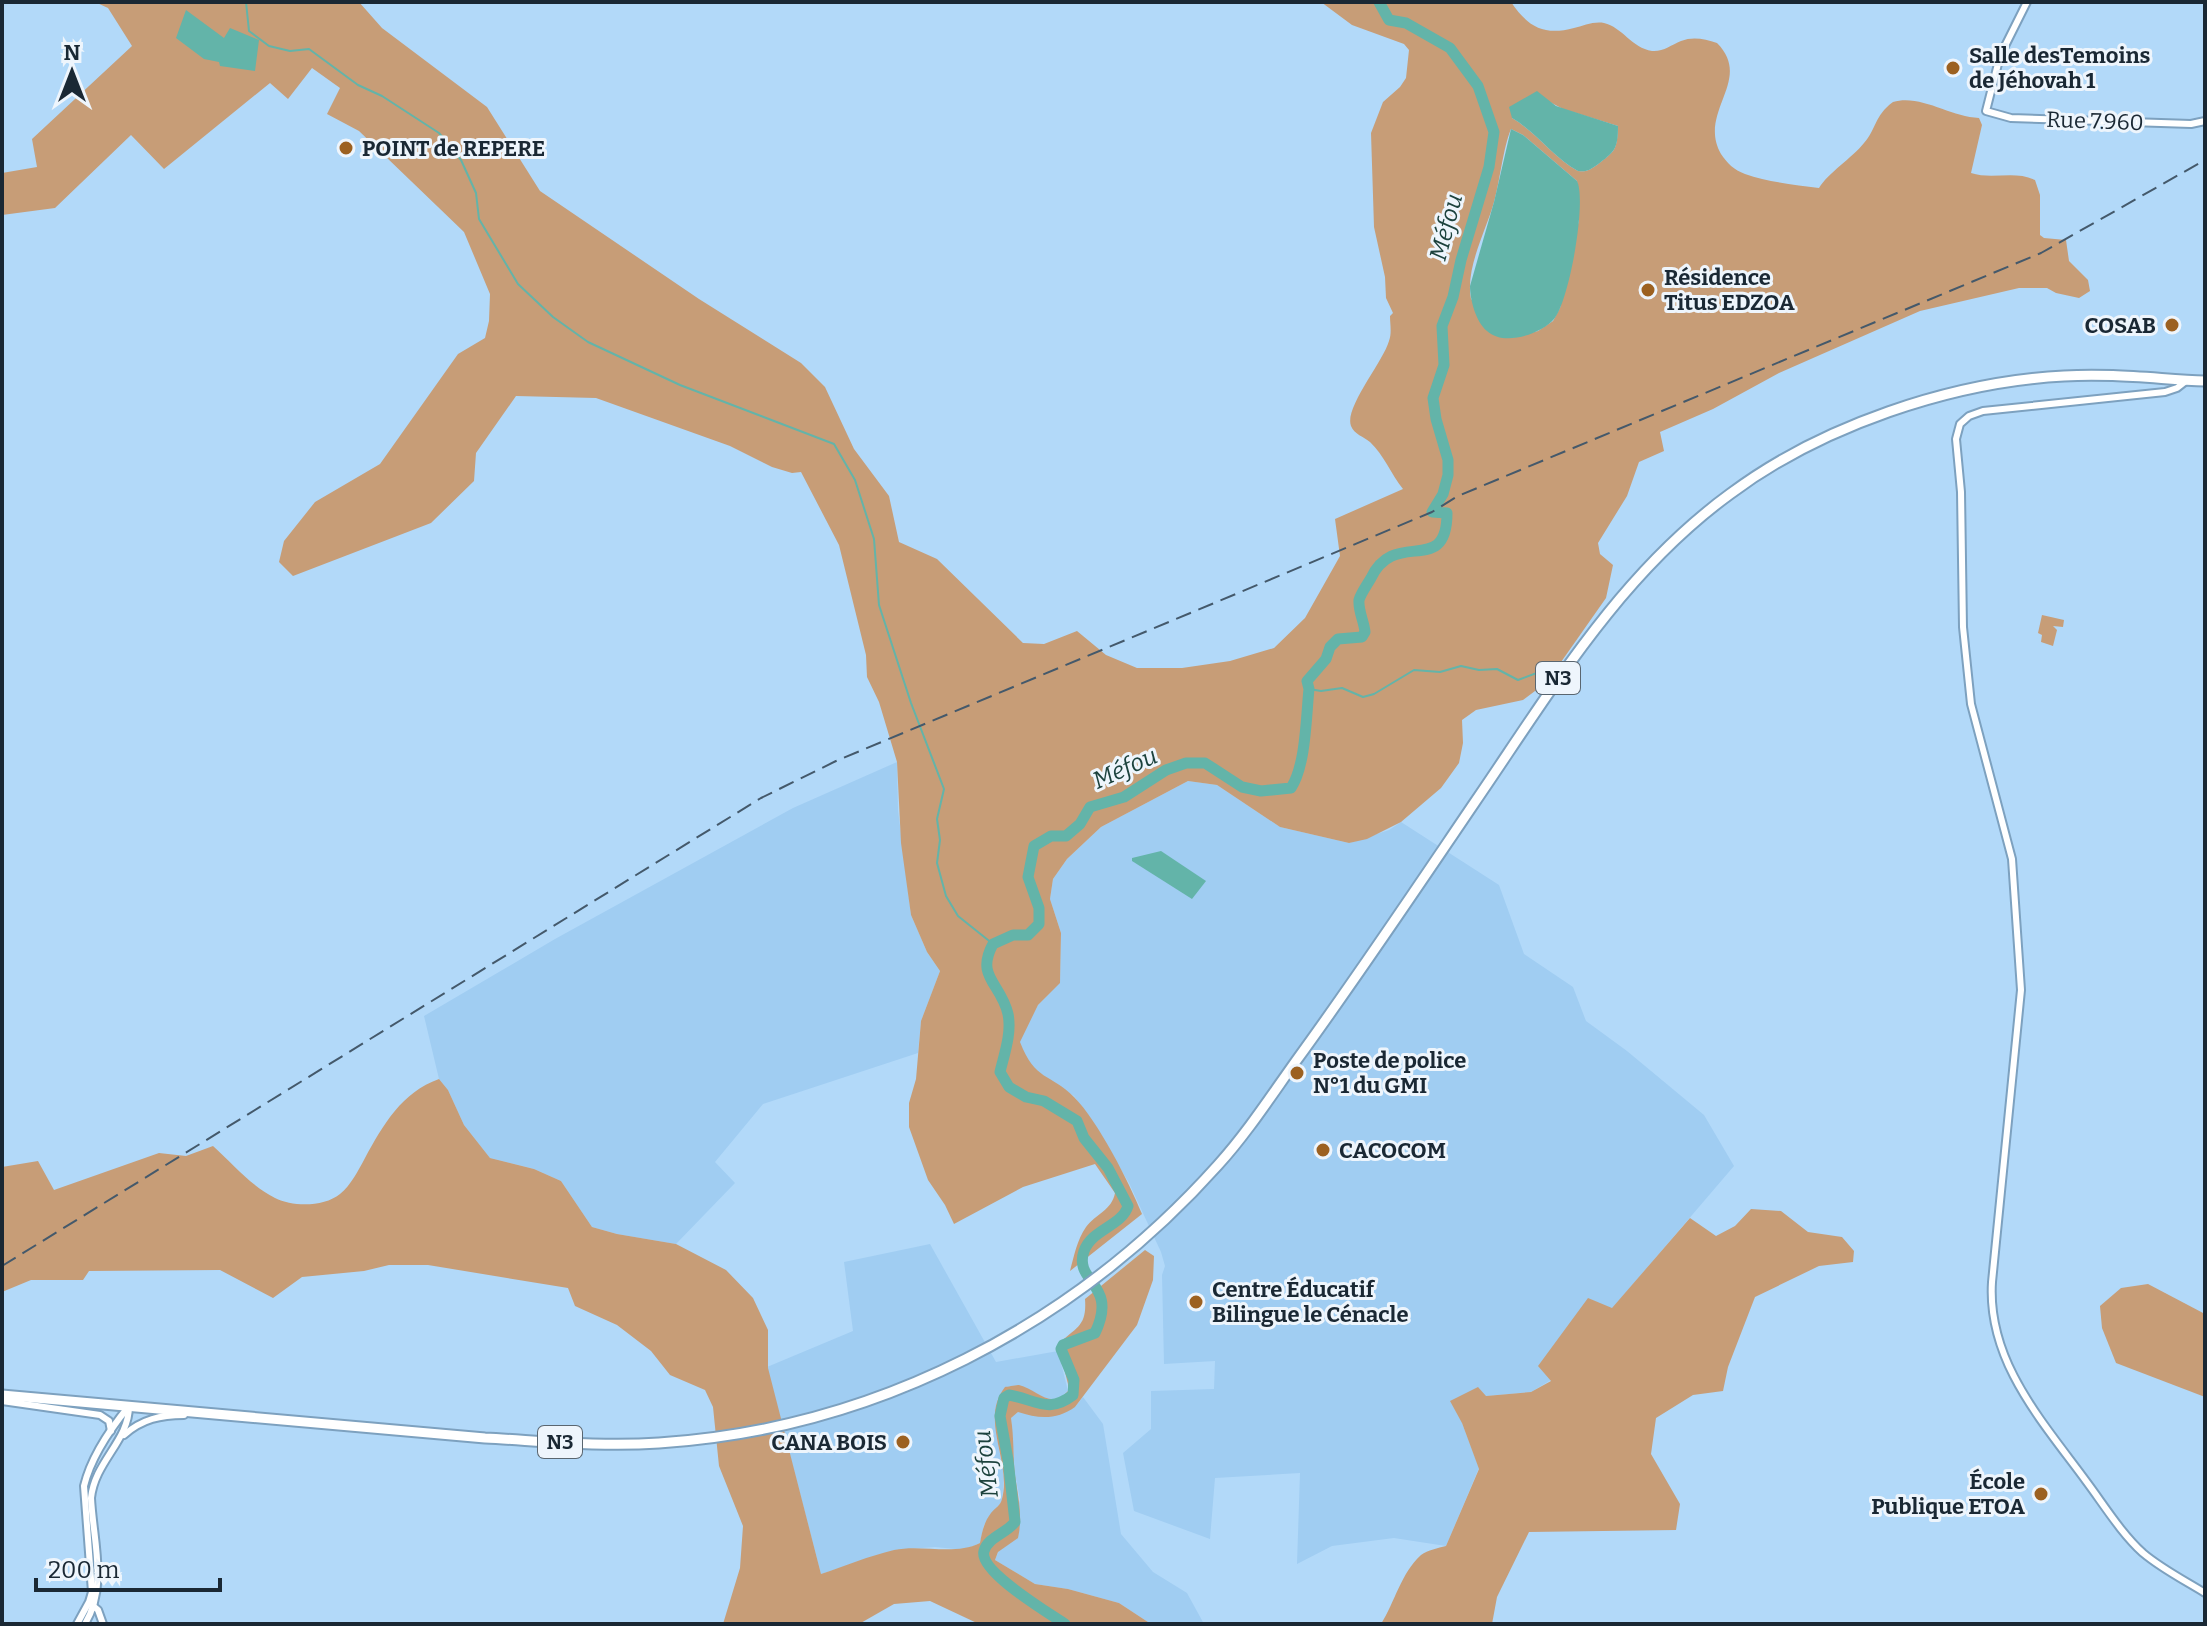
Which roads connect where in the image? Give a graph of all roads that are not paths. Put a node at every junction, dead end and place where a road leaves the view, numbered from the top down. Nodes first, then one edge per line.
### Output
1 (2027, 2) edge
2 (2205, 121) edge
3 (2187, 380) junction
4 (2205, 381) edge
5 (2, 1395) edge
6 (2, 1401) edge
7 (129, 1406) junction
8 (225, 1414) junction
9 (110, 1434) junction
10 (119, 1440) junction
11 (2205, 1593) edge
12 (92, 1604) junction
13 (77, 1624) edge
14 (85, 1624) edge
15 (103, 1624) edge

1 - 2 street, Rue 7.960
3 - 4 highway, N3
3 - 8 highway, N3
3 - 11 street
5 - 7 highway, N3
6 - 9 street
7 - 8 highway, N3
7 - 9 street
7 - 10 street
8 - 10 street
9 - 12 street
10 - 12 street
12 - 13 street
12 - 14 street
12 - 15 street

